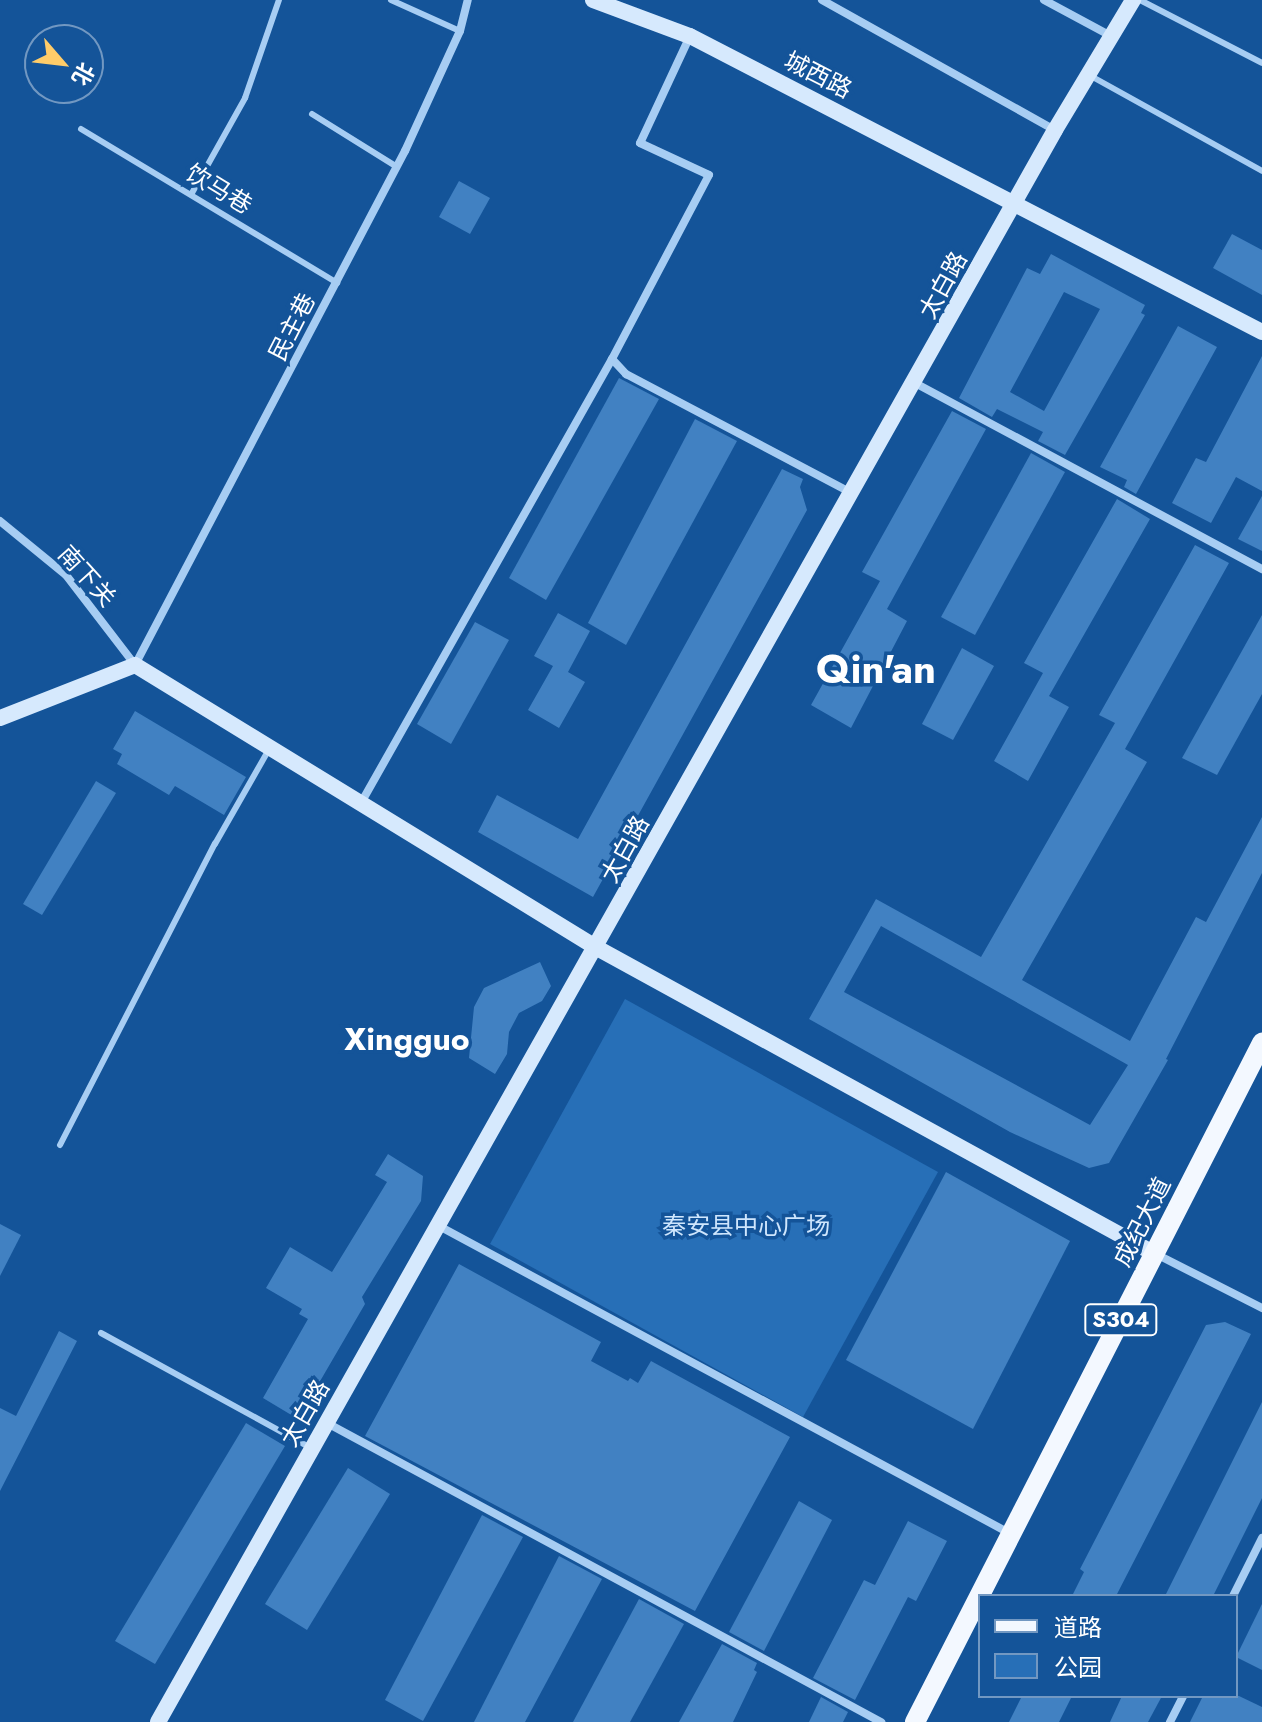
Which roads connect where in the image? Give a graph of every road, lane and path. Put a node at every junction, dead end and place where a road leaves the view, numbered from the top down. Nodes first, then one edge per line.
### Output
1 (279, 0) edge
2 (391, 0) edge
3 (468, 0) edge
4 (593, 0) edge
5 (822, 0) edge
6 (1044, 0) edge
7 (1133, 0) edge
8 (1140, 0) edge
9 (460, 31) junction
10 (690, 36) junction
11 (1112, 36) junction
12 (1262, 63) edge
13 (1089, 75) junction
14 (312, 114) dead end
15 (81, 129) dead end
16 (1055, 130) junction
17 (397, 167) junction
18 (1262, 171) edge
19 (192, 193) junction
20 (1015, 204) junction
21 (337, 283) junction
22 (1262, 332) edge
23 (612, 359) junction
24 (915, 383) junction
25 (853, 493) junction
26 (0, 521) edge
27 (1262, 569) edge
28 (135, 665) junction
29 (0, 718) edge
30 (270, 747) junction
31 (361, 803) junction
32 (597, 948) junction
33 (1262, 1043) edge
34 (60, 1145) dead end
35 (439, 1226) junction
36 (1155, 1254) junction
37 (1262, 1308) edge
38 (101, 1333) dead end
39 (327, 1423) junction
40 (313, 1449) junction
41 (1012, 1534) junction
42 (1262, 1538) edge
43 (981, 1594) edge
44 (1234, 1594) edge
45 (978, 1600) edge
46 (1182, 1698) edge
47 (158, 1722) edge
48 (881, 1722) edge
49 (915, 1722) edge
50 (1170, 1722) edge

1 - 19 lane
2 - 9 lane
3 - 9 street, 民主巷
4 - 10 main road, 城西路
5 - 16 street
6 - 11 street
7 - 11 main road, 太白路
8 - 12 lane
9 - 17 street, 民主巷
10 - 20 main road, 城西路
10 - 23 street
11 - 13 main road, 太白路
13 - 16 main road, 太白路
13 - 18 lane
14 - 17 lane
15 - 19 lane, 饮马巷
16 - 20 main road, 太白路
17 - 21 street, 民主巷
19 - 21 lane, 饮马巷
20 - 22 main road, 城西路
20 - 24 main road, 太白路
21 - 28 street, 民主巷
23 - 25 street
23 - 31 street
24 - 25 main road, 太白路
24 - 27 street
25 - 32 main road, 太白路
26 - 28 street, 南下关
28 - 29 main road
28 - 30 main road
30 - 31 main road
30 - 34 lane
31 - 32 main road
32 - 35 main road, 太白路
32 - 36 main road
33 - 36 main road, 成纪大道 / S304
35 - 39 main road, 太白路
35 - 41 street
36 - 37 street
36 - 41 main road, 成纪大道 / S304
38 - 40 lane
39 - 40 main road, 太白路
39 - 48 street
40 - 47 main road, 太白路
41 - 43 main road, 成纪大道 / S304
42 - 44 street
45 - 49 main road, 成纪大道 / S304
46 - 50 street

